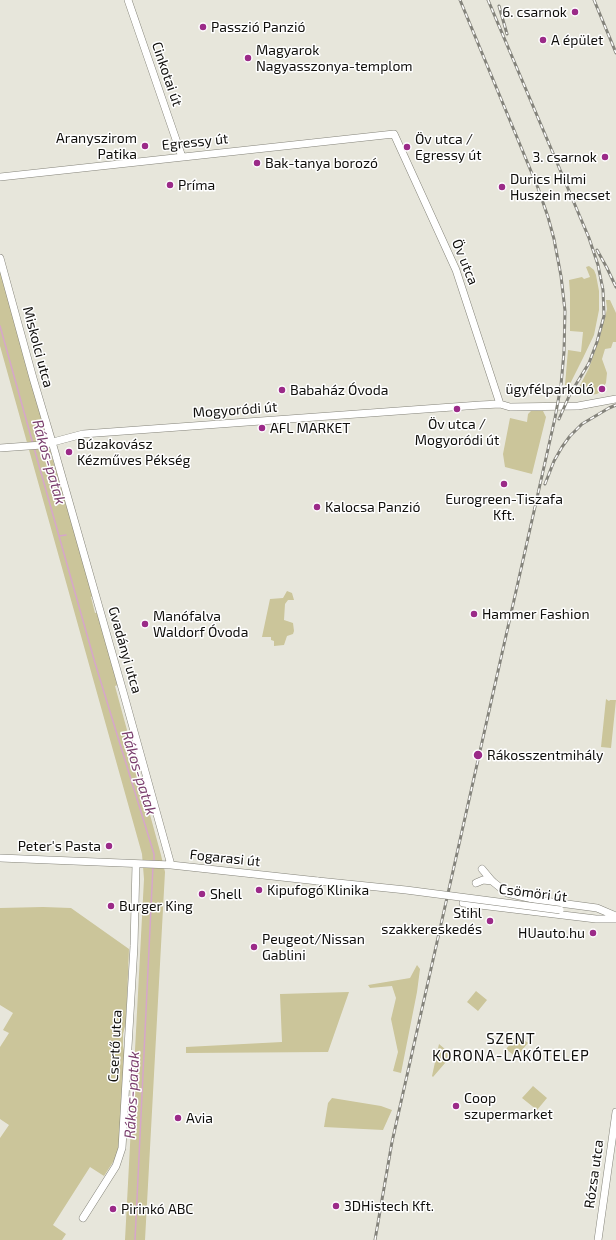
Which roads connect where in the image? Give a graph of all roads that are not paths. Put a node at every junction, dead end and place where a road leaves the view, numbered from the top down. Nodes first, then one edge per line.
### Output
1 (128, 0) edge
2 (394, 134) joint
3 (182, 157) junction
4 (0, 178) edge
5 (0, 258) edge
6 (616, 399) edge
7 (500, 404) junction
8 (52, 442) junction
9 (0, 448) edge
10 (167, 847) junction
11 (0, 858) edge
12 (136, 864) junction
13 (157, 864) junction
14 (171, 865) junction
15 (482, 869) dead end
16 (492, 881) junction
17 (476, 883) dead end
18 (447, 896) joint
19 (463, 904) dead end
20 (616, 918) edge
21 (616, 1112) edge
22 (83, 1218) dead end
23 (598, 1240) edge

1 - 3 street, Cinkotai út
2 - 3 street, Egressy út
2 - 7 street, Öv utca
3 - 4 street, Egressy út
5 - 8 street, Miskolci utca
6 - 7 street, Mogyoródi út
7 - 8 street, Mogyoródi út
8 - 9 street, Mogyoródi út
8 - 10 street, Gvadányi utca
10 - 13 street
10 - 14 street, Gvadányi utca
11 - 12 street, Fogarasi út
12 - 13 street, Fogarasi út
12 - 22 street, Csertő utca
13 - 14 street, Fogarasi út
14 - 18 street, Fogarasi út, bridge
15 - 16 street
16 - 17 street
16 - 20 street
18 - 20 street, Csömöri út, bridge
19 - 20 street
21 - 23 street, Rózsa utca

